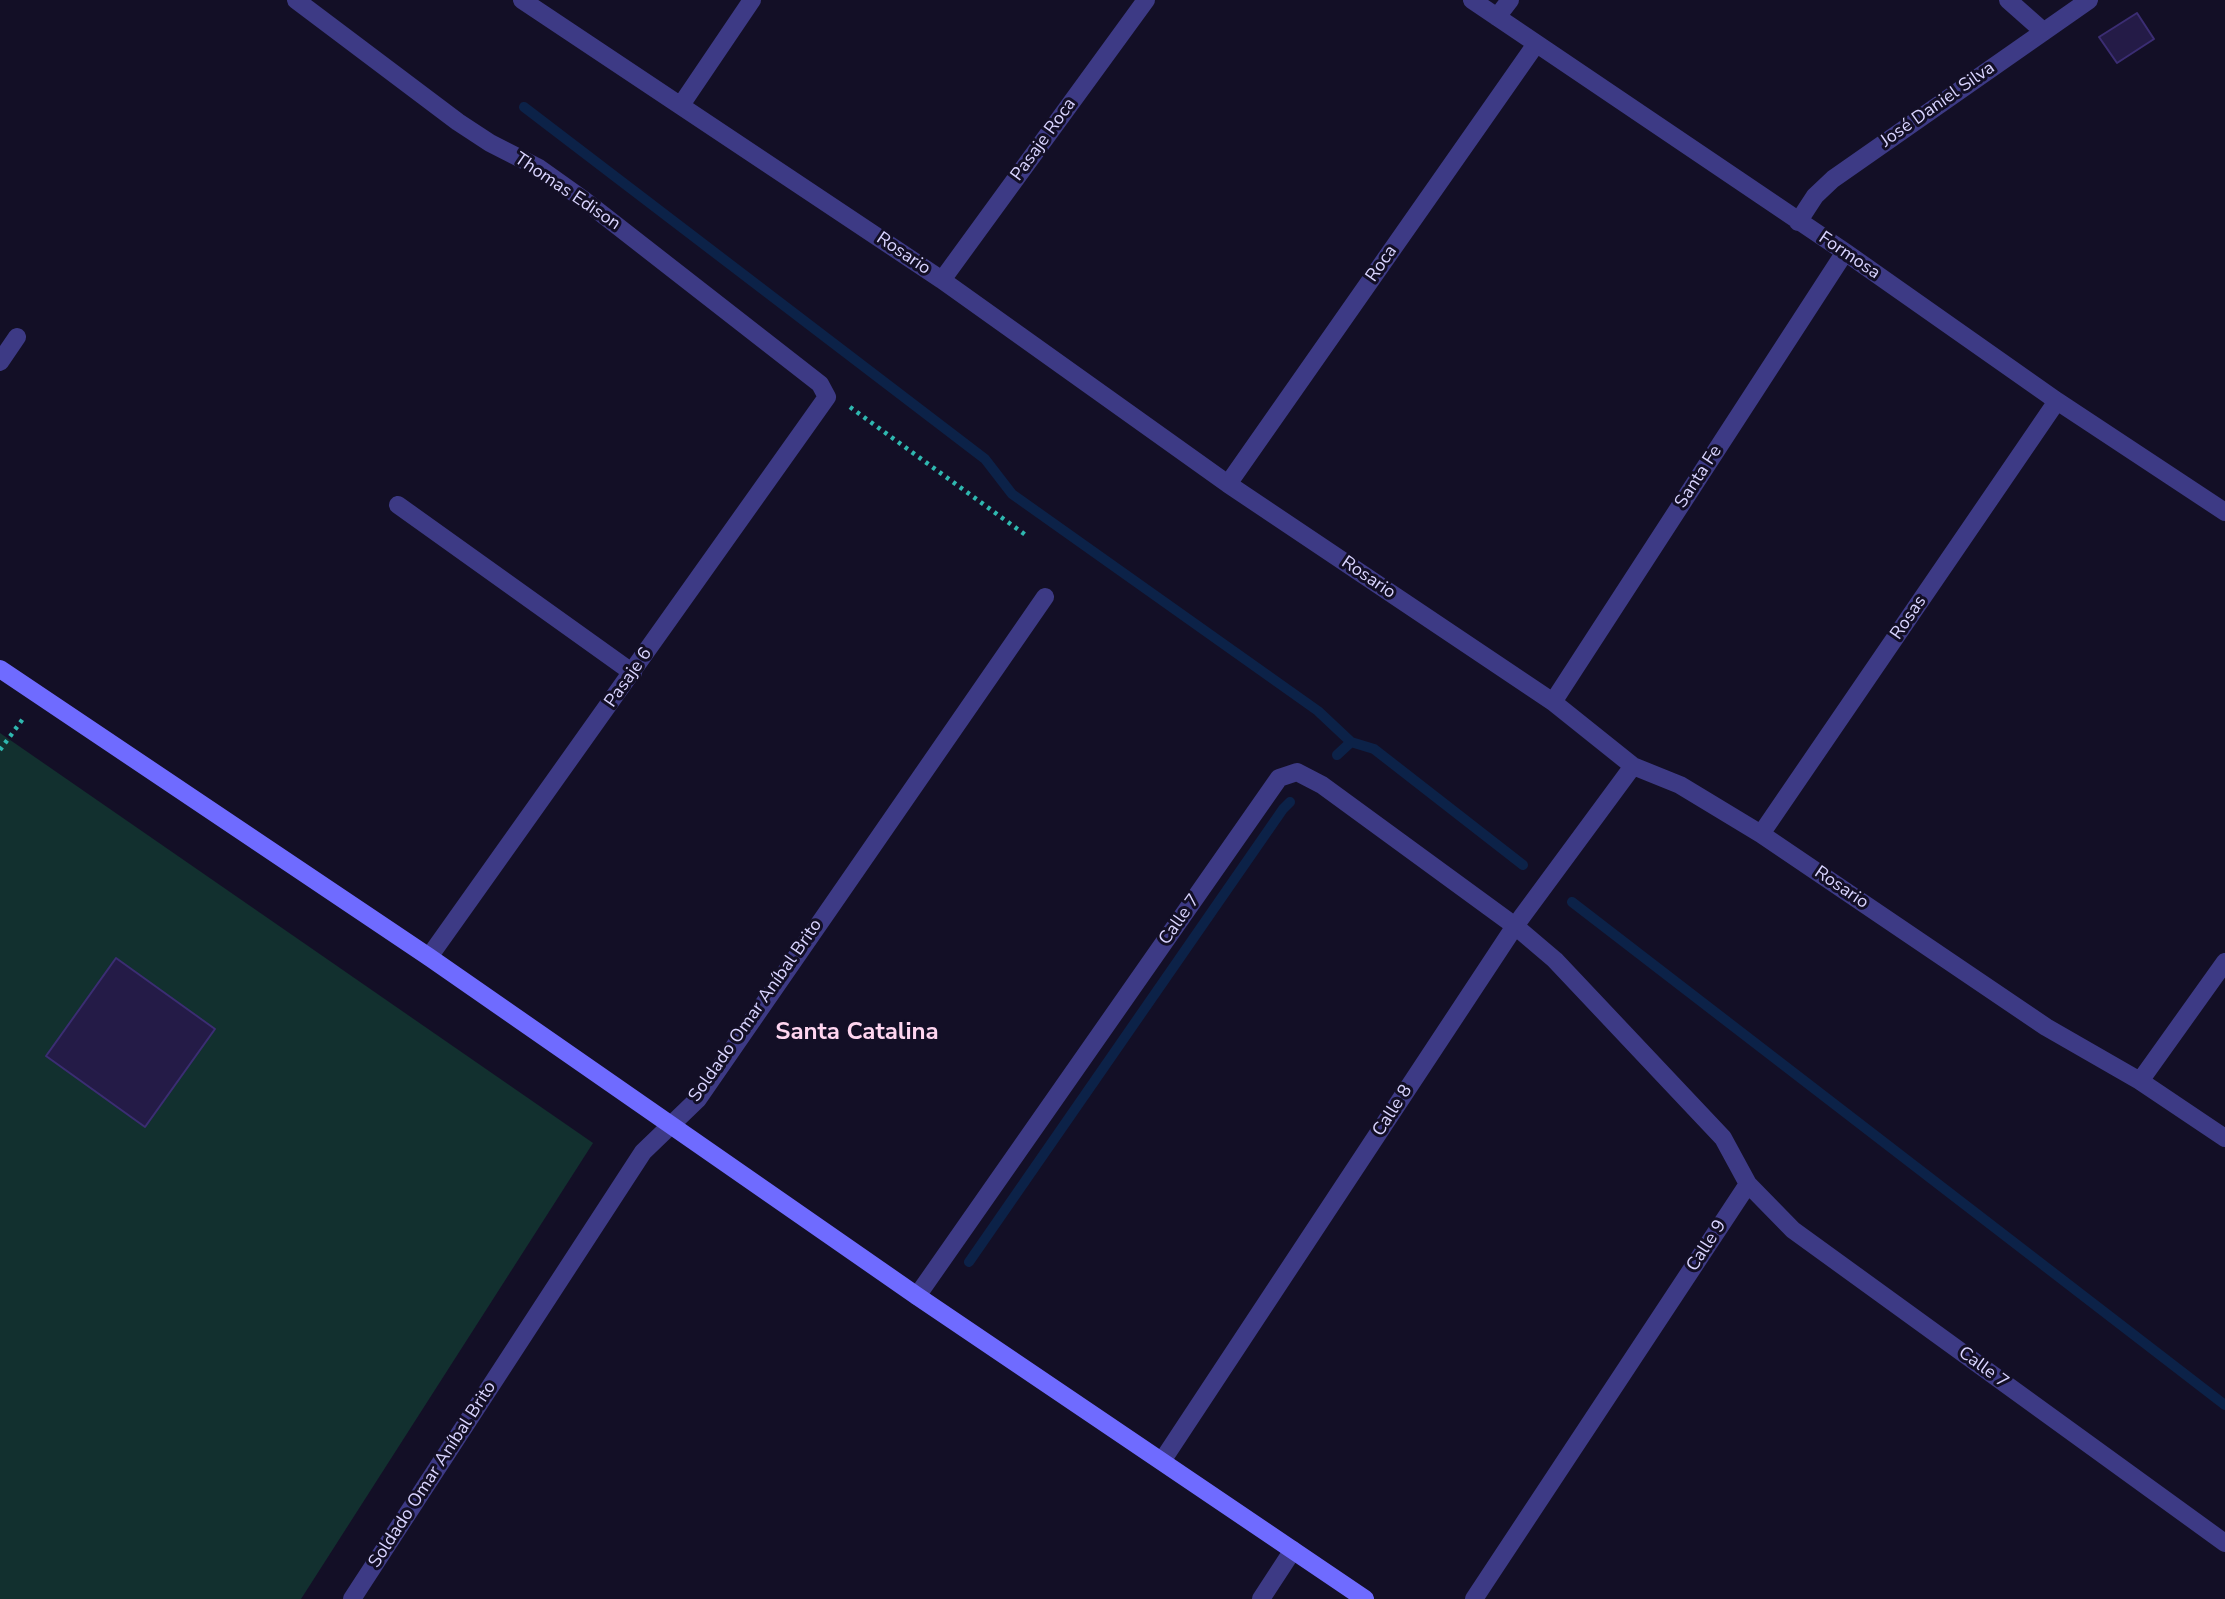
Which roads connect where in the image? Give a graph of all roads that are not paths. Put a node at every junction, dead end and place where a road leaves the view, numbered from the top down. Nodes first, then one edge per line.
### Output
1 (296, 0) edge
2 (522, 0) edge
3 (752, 0) edge
4 (1146, 0) edge
5 (1472, 0) edge
6 (1510, 0) edge
7 (2008, 0) edge
8 (2089, 0) edge
9 (1497, 17) junction
10 (2043, 31) junction
11 (1536, 44) junction
12 (681, 105) junction
13 (1798, 222) junction
14 (1845, 252) junction
15 (942, 280) junction
16 (17, 337) dead end
17 (0, 362) edge
18 (827, 397) joint
19 (2057, 401) junction
20 (1228, 484) junction
21 (398, 505) dead end
22 (2225, 512) edge
23 (1045, 597) dead end
24 (0, 669) edge
25 (632, 673) junction
26 (1553, 702) junction
27 (1633, 766) junction
28 (1761, 834) junction
29 (1516, 926) junction
30 (429, 957) junction
31 (2225, 962) edge
32 (2140, 1081) junction
33 (670, 1124) junction
34 (2225, 1138) edge
35 (1748, 1184) junction
36 (917, 1296) junction
37 (1162, 1461) junction
38 (2225, 1543) edge
39 (1293, 1550) junction
40 (352, 1599) edge
41 (1261, 1599) edge
42 (1365, 1599) edge
43 (1474, 1599) edge

1 - 18 street, Thomas Edison
2 - 12 street, Rosario
3 - 12 street
4 - 15 street, Pasaje Roca
5 - 9 street, Formosa
6 - 9 street
7 - 10 street
8 - 10 street, José Daniel Silva
9 - 11 street, Formosa
10 - 13 street, José Daniel Silva
11 - 13 street, Formosa
11 - 20 street, Roca
12 - 15 street, Rosario
13 - 14 street, Formosa
14 - 19 street, Formosa
14 - 26 street, Santa Fe
15 - 20 street, Rosario
16 - 17 street
18 - 25 street, Pasaje 6
19 - 22 street, Formosa
19 - 28 street, Rosas
20 - 26 street, Rosario
21 - 25 street
23 - 33 street, Soldado Omar Aníbal Brito
24 - 30 street
25 - 30 street, Pasaje 6
26 - 27 street, Rosario
27 - 28 street, Rosario
27 - 29 street, Calle 8
28 - 32 street, Rosario
29 - 35 street
29 - 36 street, Calle 7
29 - 37 street, Calle 8
30 - 33 street
31 - 32 street
32 - 34 street, Rosario
33 - 36 street
33 - 40 street, Soldado Omar Aníbal Brito
35 - 38 street, Calle 7
35 - 43 street, Calle 9
36 - 37 street
37 - 39 street
39 - 41 street
39 - 42 street

